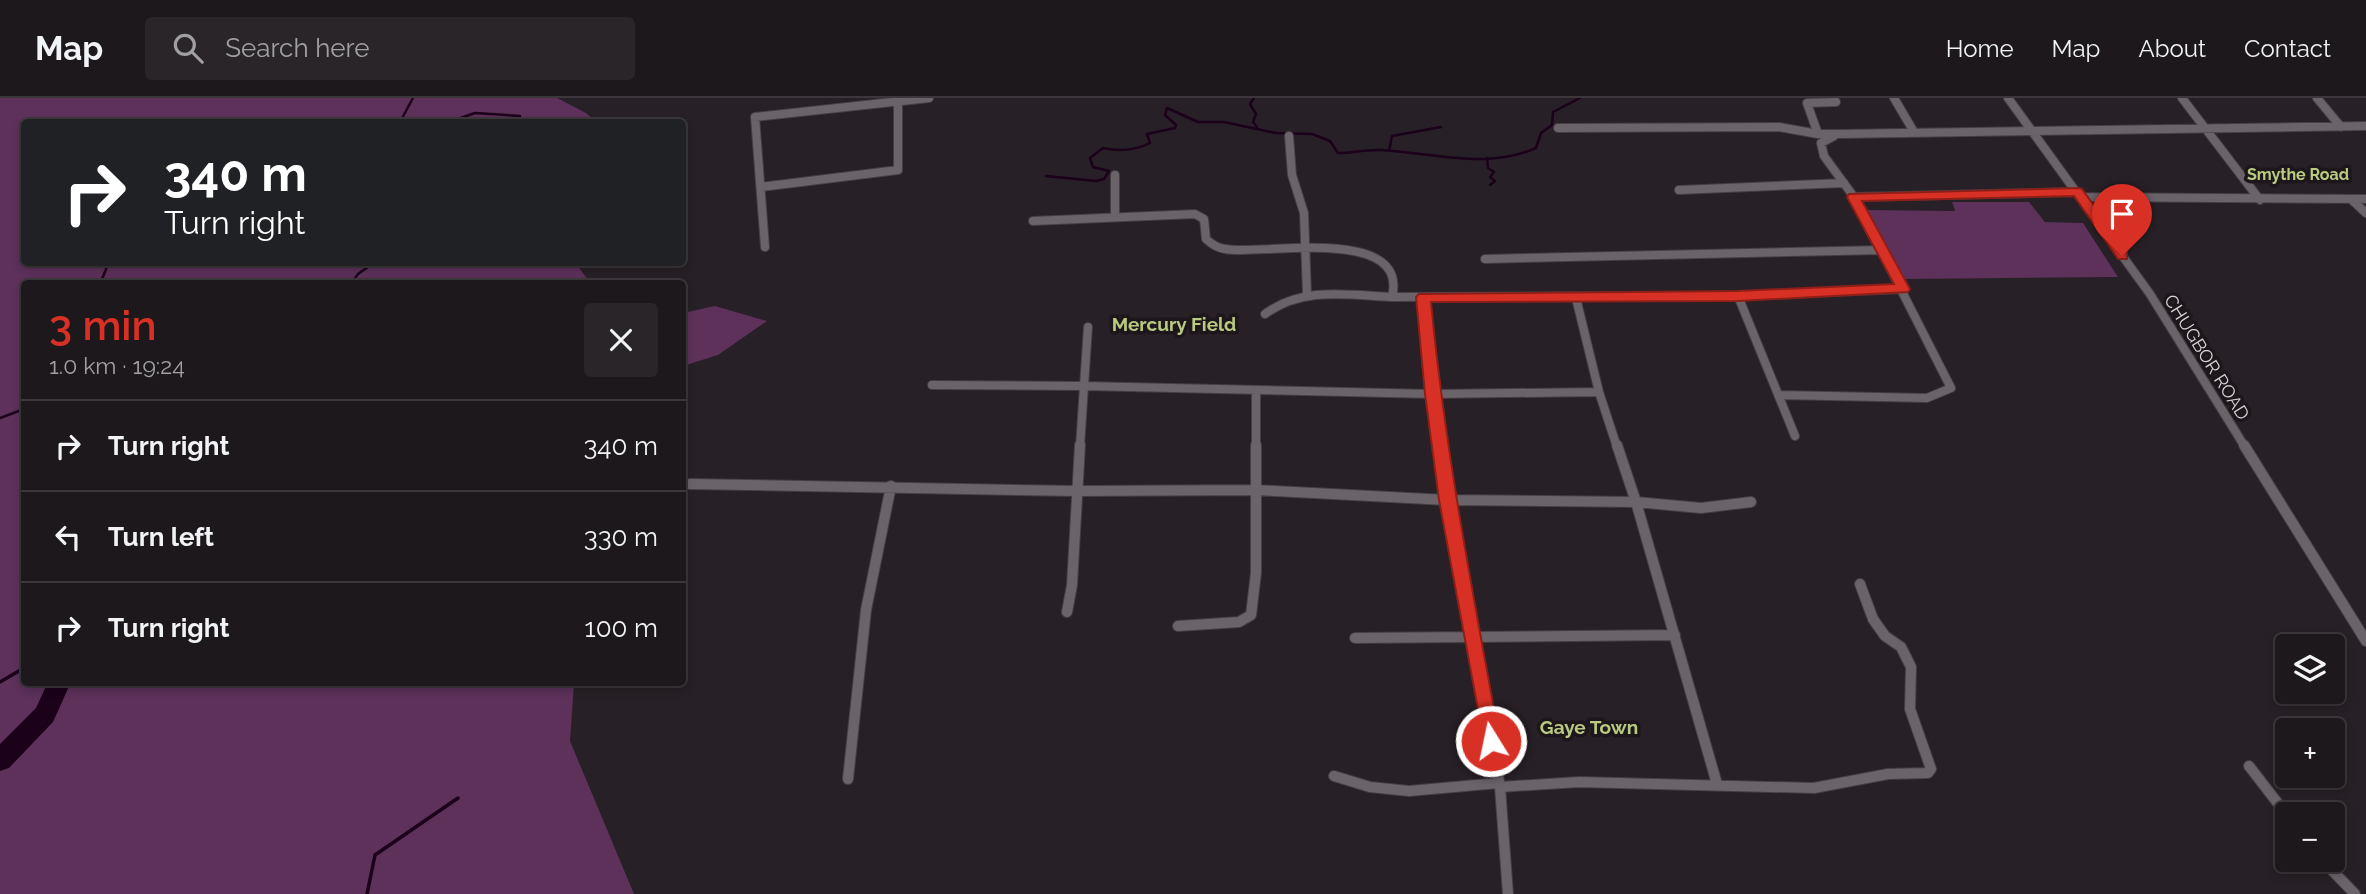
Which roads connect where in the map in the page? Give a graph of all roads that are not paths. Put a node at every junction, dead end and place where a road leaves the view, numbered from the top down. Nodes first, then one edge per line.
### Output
1 (929, 98) edge
2 (1894, 98) edge
3 (2008, 98) edge
4 (2182, 98) edge
5 (2317, 98) edge
6 (896, 100) edge
7 (1836, 102) dead end
8 (2366, 126) edge
9 (2206, 127) junction
10 (2341, 127) junction
11 (1558, 128) dead end
12 (2030, 130) junction
13 (1914, 132) junction
14 (1818, 134) junction
15 (1838, 134) junction
16 (1289, 136) dead end
17 (1115, 174) dead end
18 (1844, 183) junction
19 (761, 187) junction
20 (1679, 190) dead end
21 (2079, 195) junction
22 (1854, 197) junction
23 (2366, 199) edge
24 (2260, 200) junction
25 (2352, 200) junction
26 (2366, 213) edge
27 (1115, 216) junction
28 (1033, 221) dead end
29 (765, 247) dead end
30 (1305, 248) junction
31 (1882, 250) junction
32 (1485, 259) dead end
33 (1903, 289) junction
34 (1307, 294) junction
35 (1738, 296) junction
36 (1423, 297) junction
37 (1392, 298) junction
38 (1576, 298) junction
39 (1265, 314) dead end
40 (1088, 327) dead end
41 (932, 385) dead end
42 (1084, 386) junction
43 (1255, 390) junction
44 (1599, 392) junction
45 (1432, 394) junction
46 (1779, 396) junction
47 (1795, 436) dead end
48 (690, 484) dead end
49 (891, 486) junction
50 (1256, 489) junction
51 (1077, 491) junction
52 (1447, 500) junction
53 (1636, 502) junction
54 (1751, 502) dead end
55 (1860, 584) dead end
56 (1067, 612) dead end
57 (1178, 626) dead end
58 (1675, 635) junction
59 (1355, 638) dead end
60 (1474, 639) junction
61 (2366, 641) edge
62 (2249, 766) dead end
63 (1334, 776) dead end
64 (848, 779) dead end
65 (1717, 784) junction
66 (1499, 785) junction
67 (2277, 802) edge
68 (2334, 872) edge
69 (1508, 894) edge
70 (2355, 894) edge

1 - 6 street
2 - 13 street
3 - 12 street, CHUGBOR ROAD
4 - 9 street
5 - 10 street
6 - 19 street
6 - 19 street
7 - 14 street
8 - 10 street
9 - 10 street
9 - 12 street
9 - 24 street
11 - 14 street
12 - 13 street
12 - 21 street, CHUGBOR ROAD
13 - 15 street
14 - 15 street
15 - 18 street
16 - 30 street
17 - 27 street
18 - 20 street
18 - 22 street
19 - 29 street
21 - 22 street
21 - 24 street
21 - 61 street, CHUGBOR ROAD
22 - 31 street
23 - 25 street
24 - 25 street
25 - 26 street
27 - 28 street
27 - 30 street
30 - 34 street
30 - 37 street
31 - 32 street
31 - 33 street
33 - 35 street
33 - 46 street
34 - 37 street
34 - 39 street
35 - 38 street
35 - 46 street
36 - 37 street
36 - 38 street
36 - 45 street
38 - 44 street
40 - 42 street
41 - 42 street
42 - 43 street
42 - 51 street
43 - 45 street
43 - 50 street
44 - 45 street
44 - 53 street
45 - 52 street
46 - 47 street
48 - 49 street
49 - 51 street
49 - 64 street
50 - 51 street
50 - 52 street
50 - 57 street
51 - 56 street
52 - 53 street
52 - 60 street
53 - 54 street
53 - 58 street
55 - 65 street
58 - 60 street
58 - 65 street
59 - 60 street
60 - 66 street
62 - 67 street
63 - 66 street
65 - 66 street
66 - 69 street
68 - 70 street

